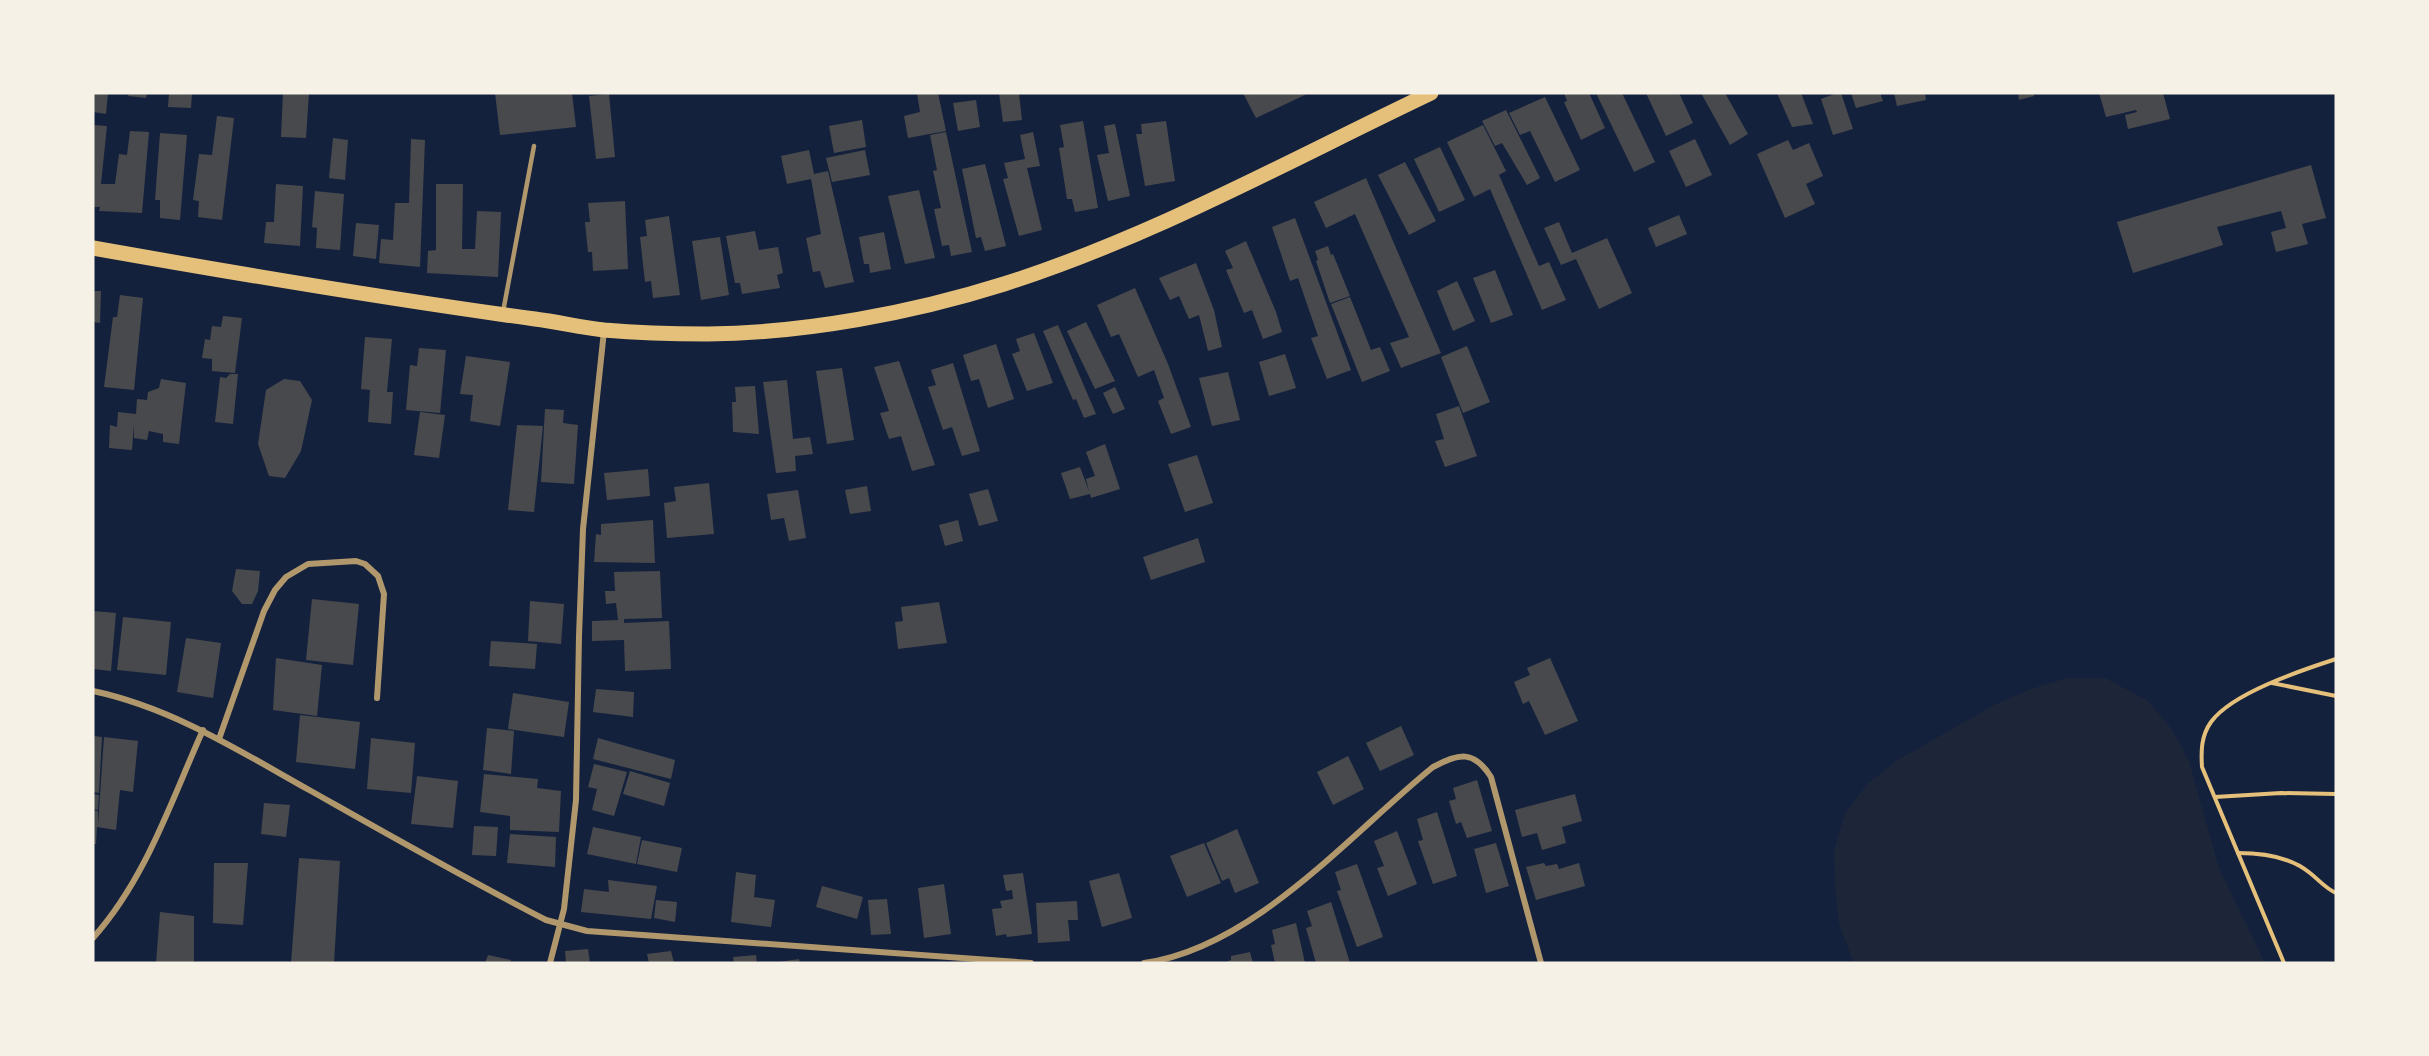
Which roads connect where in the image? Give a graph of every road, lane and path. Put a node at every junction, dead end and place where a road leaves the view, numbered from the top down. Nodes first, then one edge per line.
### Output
1 (1431, 93) edge
2 (534, 146) dead end
3 (93, 248) edge
4 (502, 316) junction
5 (604, 330) junction
6 (2336, 659) edge
7 (2272, 683) junction
8 (93, 691) edge
9 (2336, 696) edge
10 (377, 698) dead end
11 (202, 730) junction
12 (219, 739) junction
13 (2336, 794) edge
14 (2215, 797) junction
15 (2238, 853) junction
16 (2336, 893) edge
17 (561, 926) junction
18 (93, 938) edge
19 (550, 963) edge
20 (1031, 963) edge
21 (1144, 963) edge
22 (1541, 963) edge
23 (2284, 963) edge

1 - 5 main road
2 - 4 lane
3 - 4 main road
4 - 5 main road
5 - 17 street
6 - 7 path
7 - 9 path
7 - 14 path
8 - 11 street
10 - 12 street
11 - 12 street
11 - 18 street
12 - 17 street
13 - 14 path
14 - 15 path
15 - 16 path
15 - 23 path
17 - 19 street
17 - 20 street
21 - 22 street

